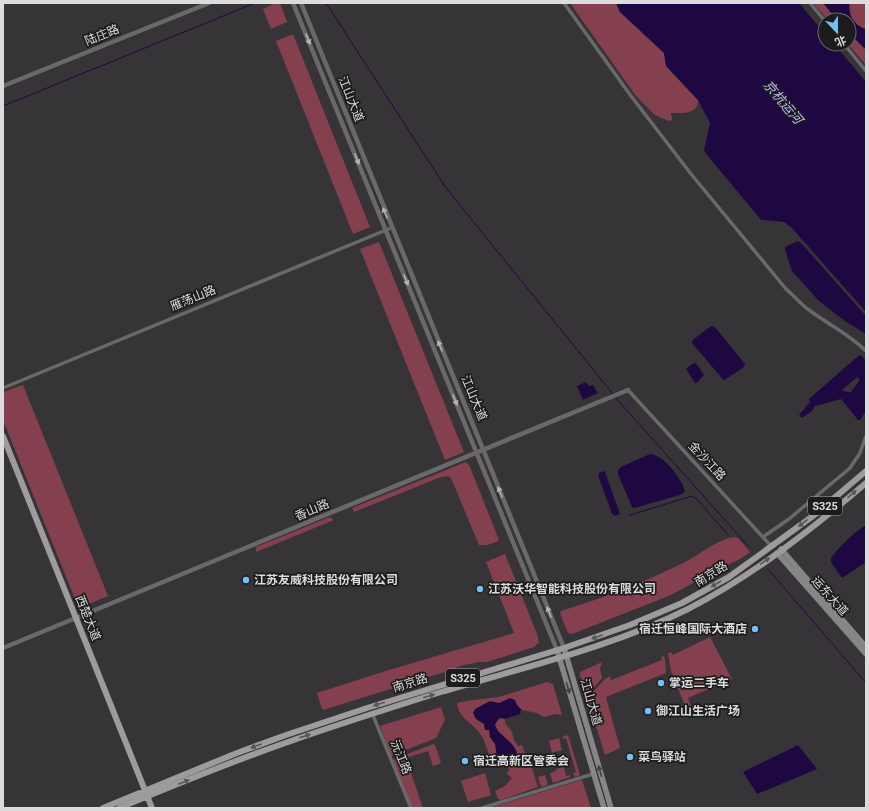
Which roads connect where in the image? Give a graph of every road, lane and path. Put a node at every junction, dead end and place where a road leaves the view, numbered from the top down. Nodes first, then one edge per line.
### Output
1 (209, 3) edge
2 (293, 3) edge
3 (300, 3) edge
4 (564, 3) edge
5 (810, 3) edge
6 (818, 12) edge
7 (851, 52) edge
8 (866, 71) edge
9 (3, 86) edge
10 (391, 228) junction
11 (386, 230) junction
12 (866, 351) edge
13 (3, 388) edge
14 (628, 390) joint
15 (3, 436) edge
16 (866, 436) edge
17 (483, 450) junction
18 (477, 453) junction
19 (866, 472) edge
20 (866, 483) edge
21 (763, 537) junction
22 (771, 546) junction
23 (779, 551) junction
24 (76, 618) junction
25 (866, 647) edge
26 (3, 648) edge
27 (564, 648) junction
28 (557, 650) junction
29 (866, 654) edge
30 (566, 656) junction
31 (559, 658) junction
32 (372, 714) junction
33 (593, 774) junction
34 (146, 793) junction
35 (103, 808) edge
36 (118, 808) edge
37 (152, 808) edge
38 (411, 808) edge
39 (482, 808) edge
40 (604, 808) edge
41 (611, 808) edge

1 - 9 street, 陆庄路
2 -> 11 street, 江山大道
10 -> 3 street, 江山大道
4 - 12 street
5 - 6 street
7 - 8 street
10 - 11 street, 雁荡山路
17 -> 10 street, 江山大道
11 - 13 street, 雁荡山路
11 -> 18 street, 江山大道
14 - 17 street, 香山路
14 - 21 street, 金沙江路
15 - 24 main road, 西楚大道
16 - 21 street
17 - 18 street, 香山路
27 -> 17 street, 江山大道
18 - 24 street, 香山路
18 - 28 street, 江山大道
19 -> 22 main road, 南京路 / S325
23 -> 20 main road, 南京路 / S325
21 - 22 street, 金沙江路
22 -> 27 main road, 南京路 / S325
23 - 25 main road, 运东大道
23 - 29 main road, 运东大道
30 -> 23 main road, 南京路 / S325
24 - 26 street, 香山路
24 - 34 main road, 西楚大道
27 - 28 main road, 南京路 / S325
27 - 30 main road, 江山大道
28 - 31 main road, 江山大道
28 -> 34 main road, 南京路 / S325
30 - 31 main road, 南京路 / S325
41 -> 30 main road, 江山大道
32 -> 31 main road, 南京路 / S325
31 -> 33 main road, 江山大道
34 -> 32 main road, 南京路 / S325
32 - 38 street, 沅江路
33 - 39 street
33 - 40 main road, 江山大道
34 - 35 main road, 南京路 / S325
34 - 36 main road, 南京路 / S325
34 - 37 main road, 西楚大道

